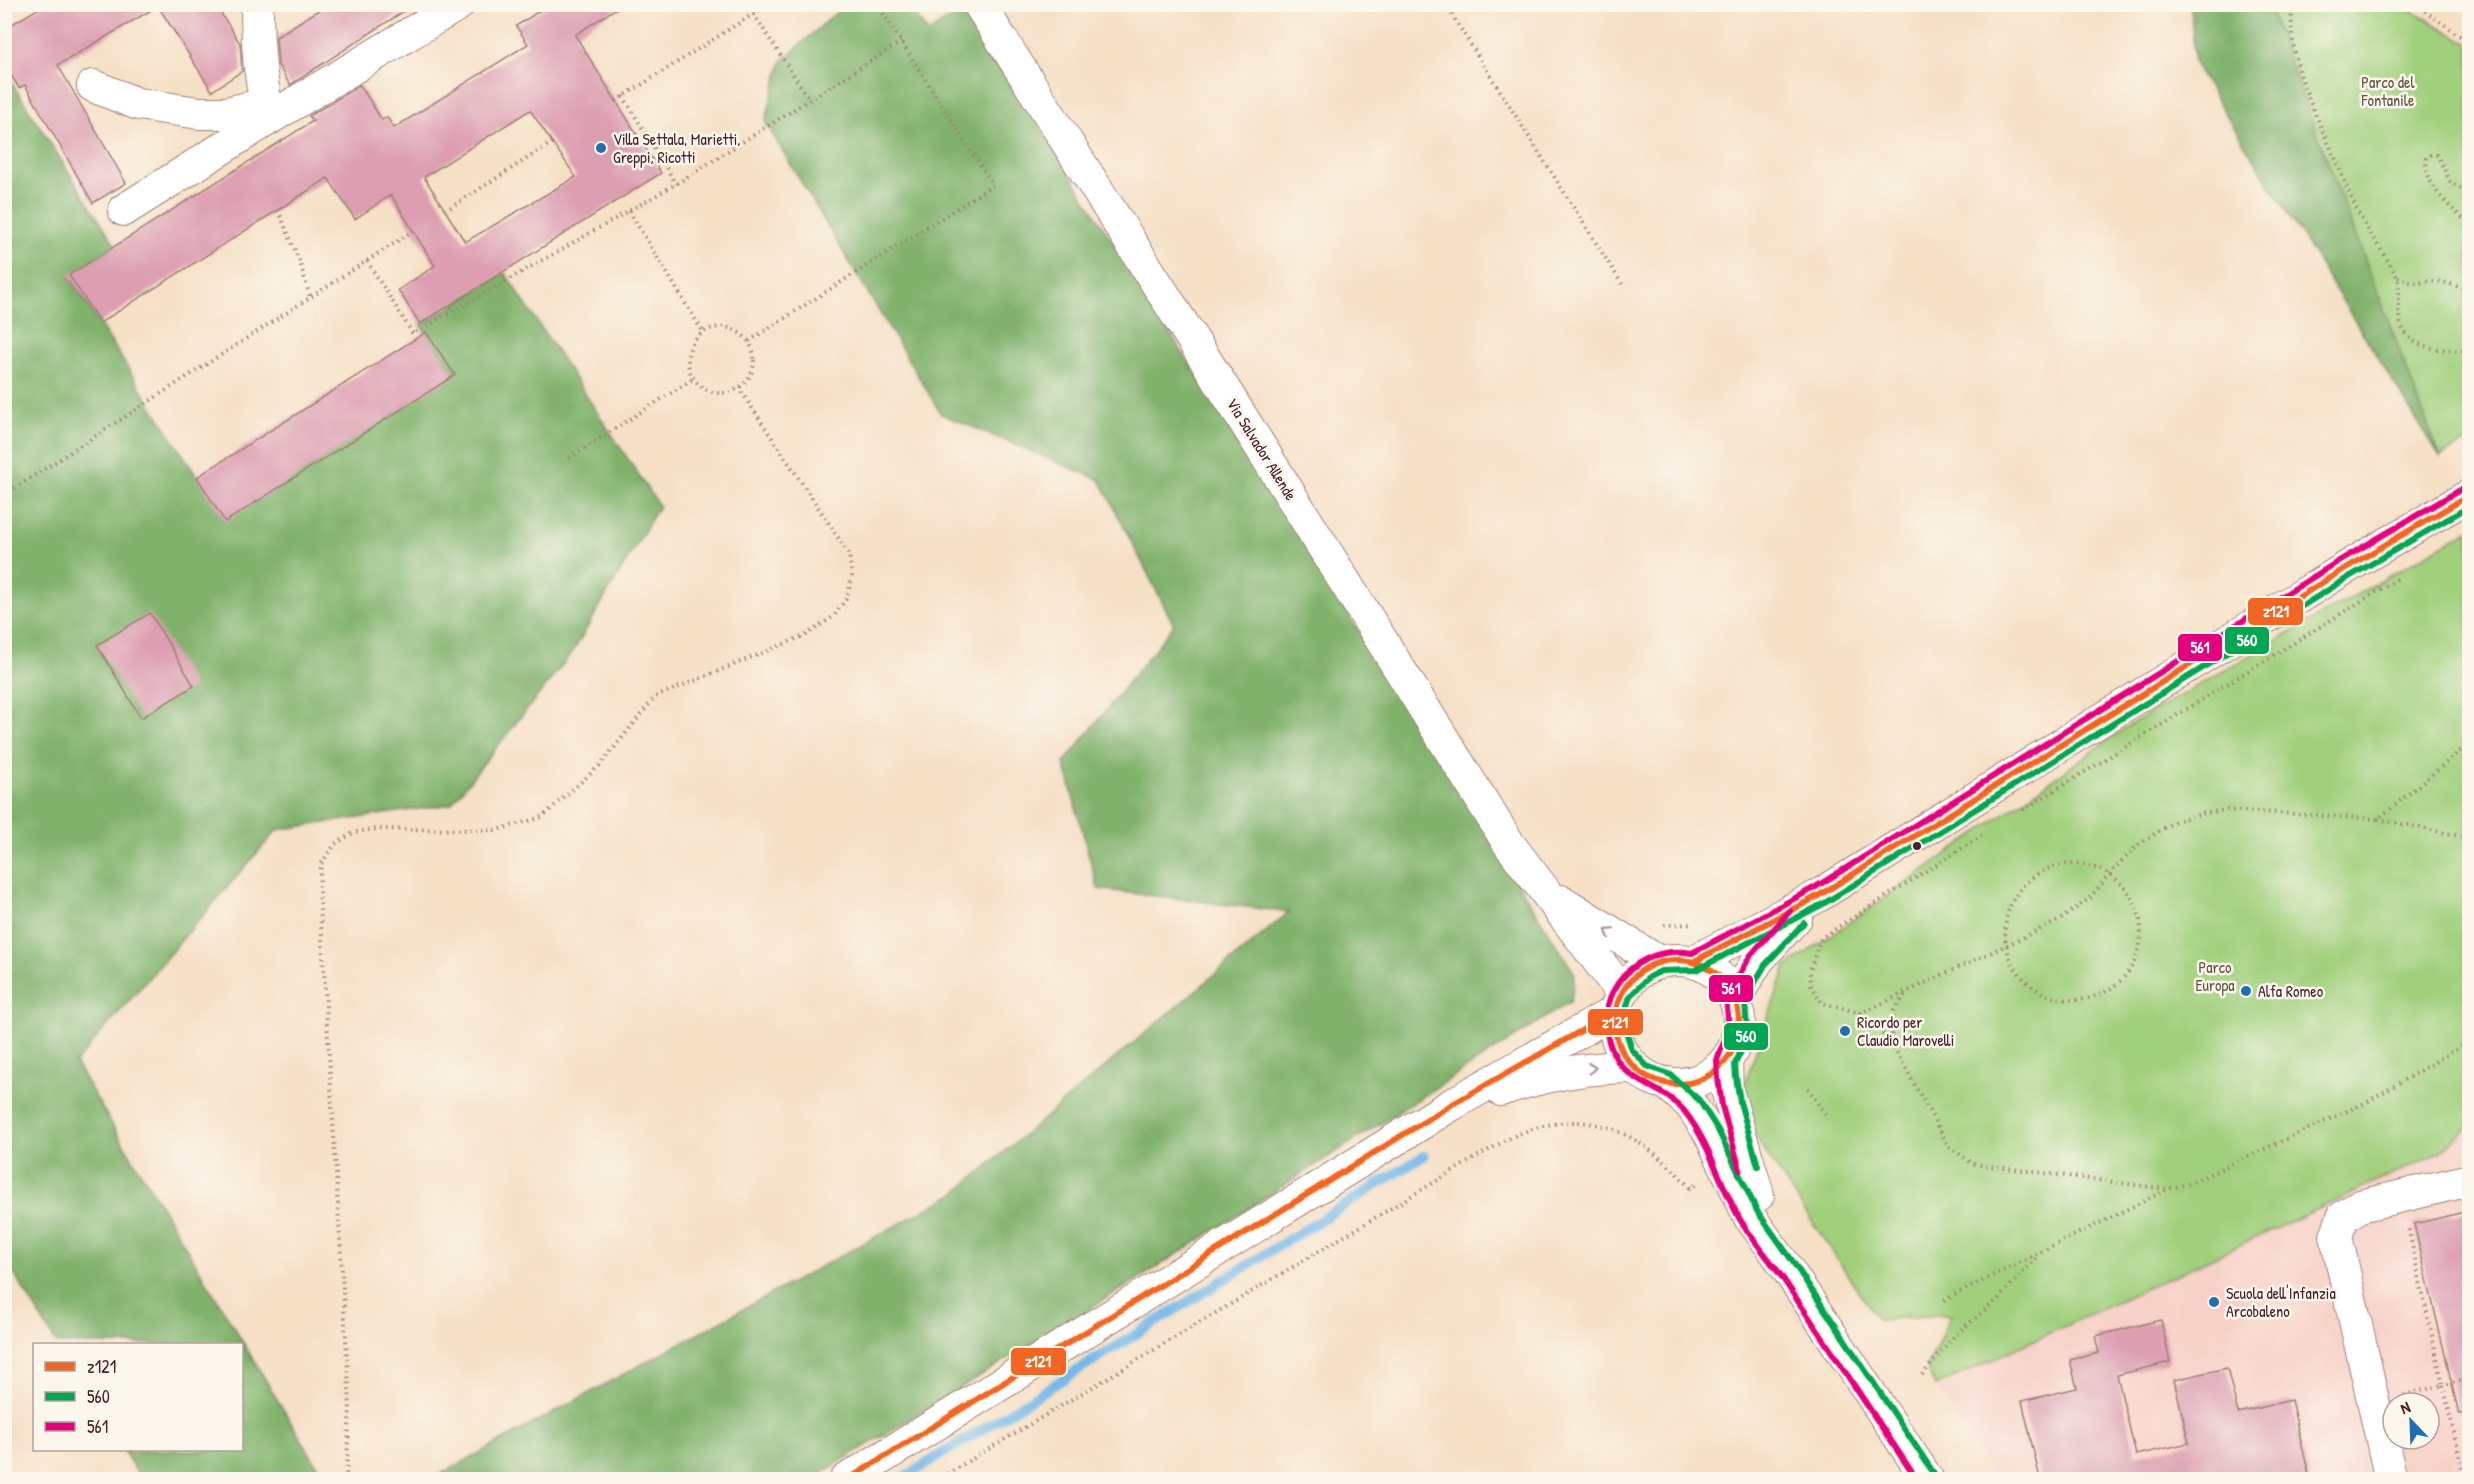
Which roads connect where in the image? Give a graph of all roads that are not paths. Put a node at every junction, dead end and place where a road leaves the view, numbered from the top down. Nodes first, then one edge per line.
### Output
1 (459, 4) edge
2 (979, 4) edge
3 (261, 7) edge
4 (93, 86) dead end
5 (268, 111) junction
6 (124, 210) dead end
7 (2469, 495) edge
8 (1547, 893) junction
9 (1818, 896) junction
10 (1659, 962) junction
11 (1693, 962) junction
12 (1735, 998) junction
13 (1619, 1002) junction
14 (1726, 1061) junction
15 (1634, 1066) junction
16 (1666, 1083) junction
17 (1407, 1132) junction
18 (2469, 1180) edge
19 (1784, 1264) junction
20 (846, 1479) edge
21 (1928, 1479) edge
22 (2391, 1479) edge

1 - 5 street
2 - 8 street, Via Salvador Allende
3 - 5 street
4 - 5 street
5 - 6 street
7 - 9 street
10 -> 8 street, Via Salvador Allende
8 - 13 street, Via Salvador Allende
9 - 11 street
9 - 12 street
10 - 11 street
10 - 13 street
11 - 12 street
12 - 14 street
13 - 15 street
13 - 17 street
14 - 16 street
14 - 19 street
15 - 16 street
17 -> 15 street
16 - 19 street
17 - 20 street
18 - 22 street
19 - 21 street

